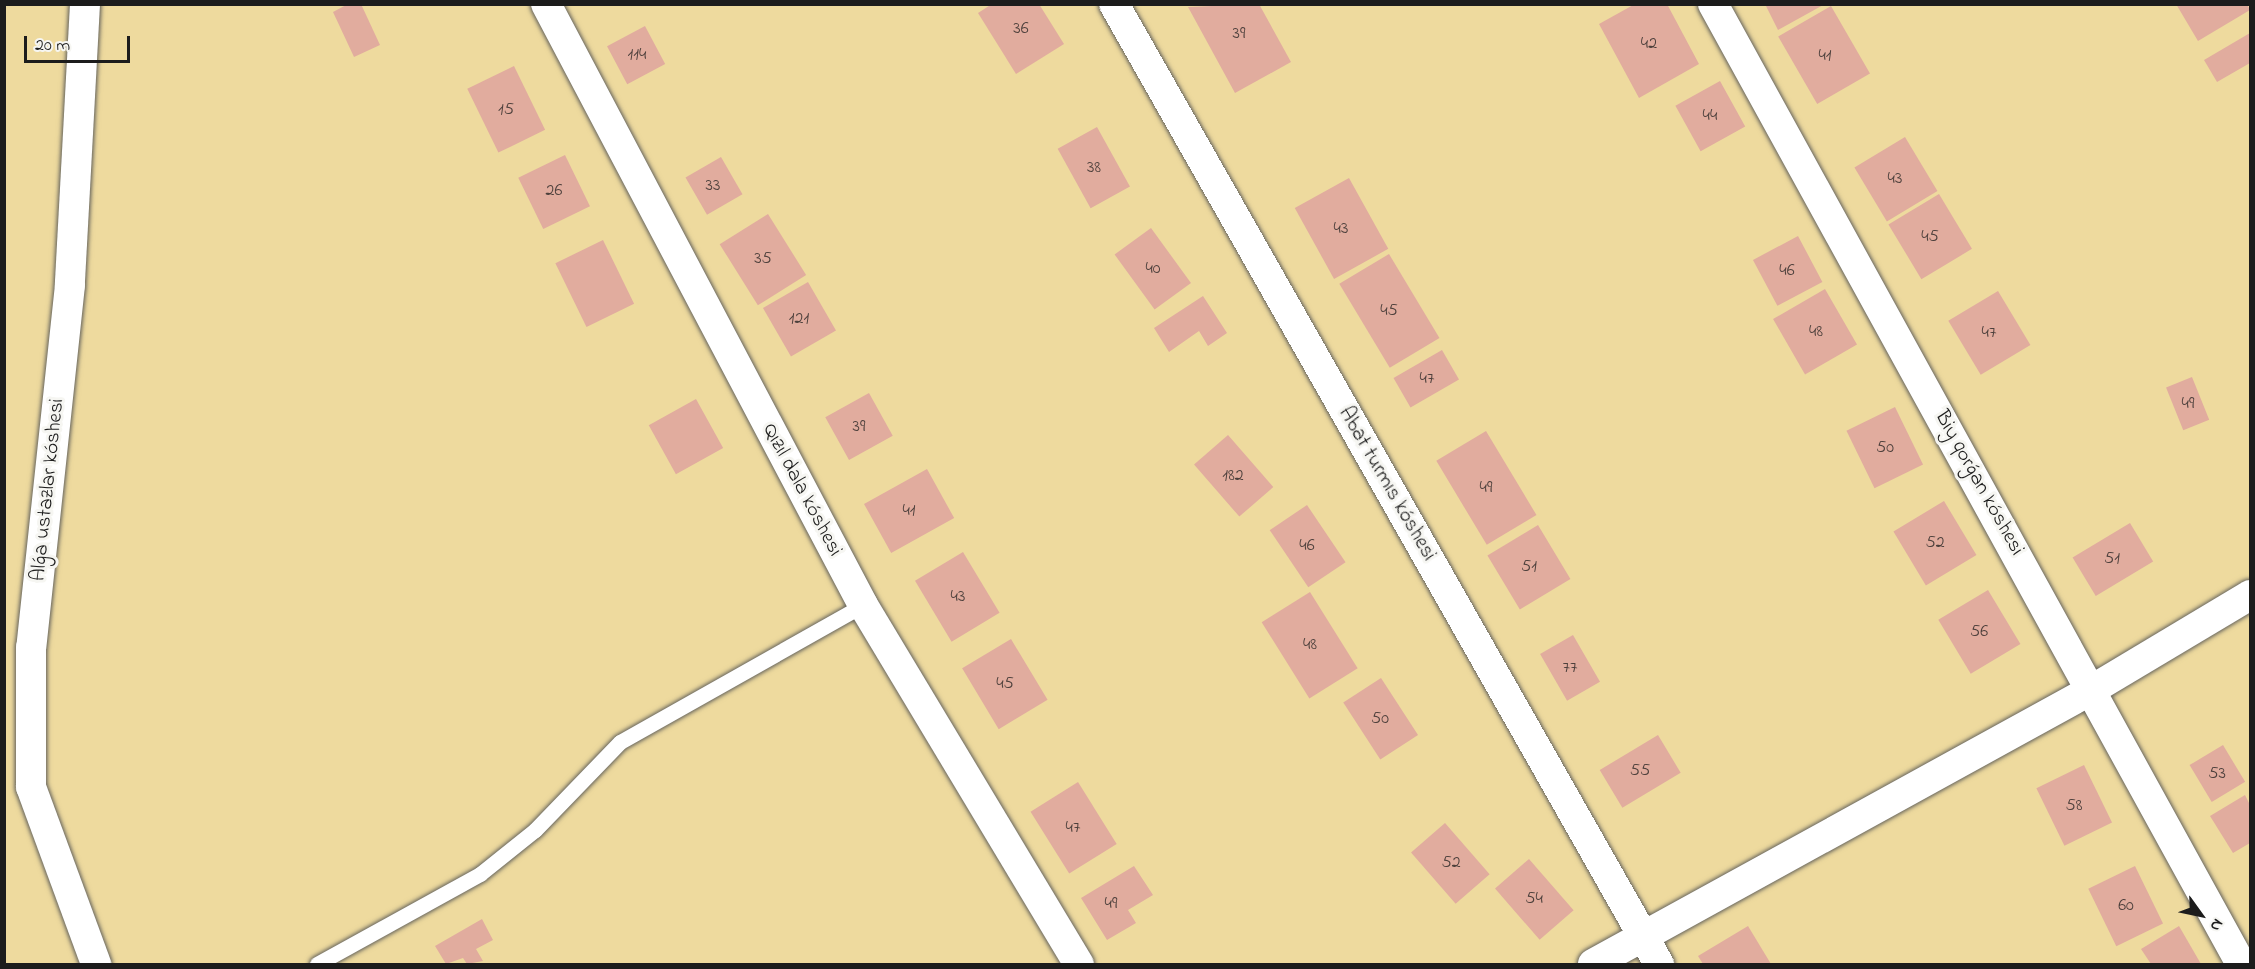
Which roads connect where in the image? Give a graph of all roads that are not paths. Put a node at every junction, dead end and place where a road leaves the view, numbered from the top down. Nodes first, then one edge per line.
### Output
1 (85, 4) edge
2 (546, 4) edge
3 (1114, 4) edge
4 (1713, 4) edge
5 (2250, 595) edge
6 (863, 605) junction
7 (2093, 689) junction
8 (1642, 935) junction
9 (96, 964) edge
10 (317, 964) edge
11 (1079, 964) edge
12 (1593, 964) edge
13 (1659, 964) edge
14 (2241, 964) edge

1 - 9 street, Alǵa ustazlar kóshesi
2 - 6 street, Qızıl dala kóshesi
3 - 8 street, Abat turmıs kóshesi
4 - 7 street, Biy qorǵan kóshesi
5 - 7 street
6 - 10 lane
6 - 11 street, Qızıl dala kóshesi
7 - 8 street
7 - 14 street, Biy qorǵan kóshesi
8 - 12 street
8 - 13 street, Abat turmıs kóshesi

